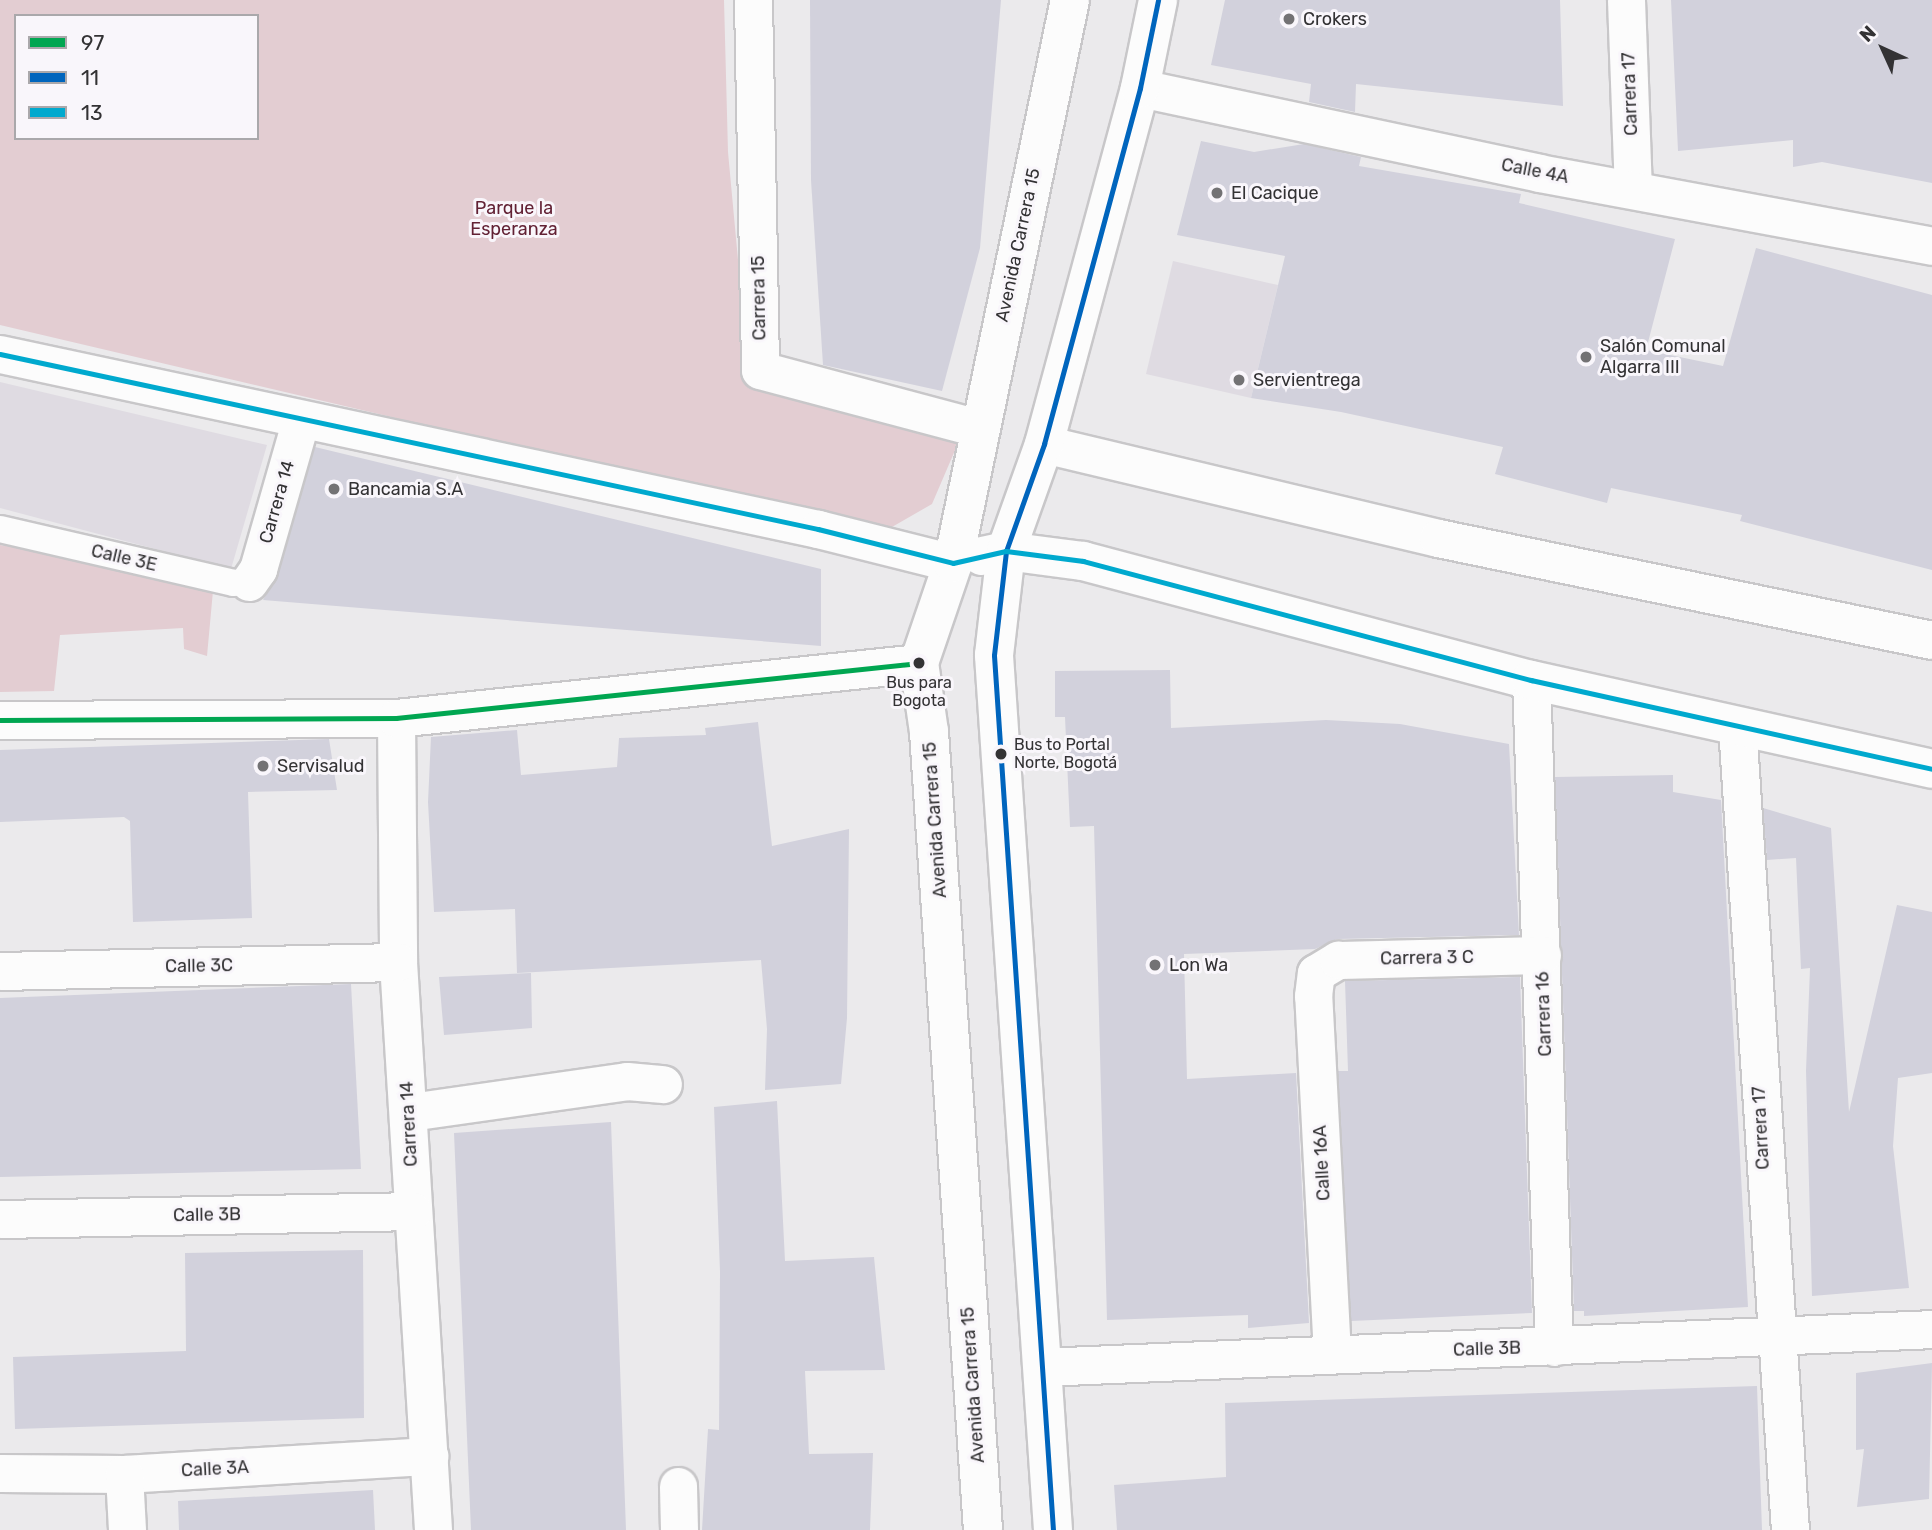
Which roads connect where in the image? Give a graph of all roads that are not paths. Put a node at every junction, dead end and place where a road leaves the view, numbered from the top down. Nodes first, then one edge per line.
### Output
1 (753, 0) edge
2 (1070, 0) edge
3 (1158, 0) edge
4 (1626, 0) edge
5 (1140, 88) junction
6 (1633, 188) junction
7 (1932, 246) edge
8 (0, 354) edge
9 (301, 419) junction
10 (978, 428) junction
11 (1044, 444) junction
12 (0, 529) edge
13 (1006, 551) junction
14 (953, 563) junction
15 (249, 582) joint
16 (1932, 640) edge
17 (919, 663) junction
18 (1531, 680) junction
19 (396, 718) junction
20 (0, 720) edge
21 (1737, 726) junction
22 (1932, 769) edge
23 (1542, 955) junction
24 (398, 962) junction
25 (0, 971) edge
26 (1316, 972) joint
27 (663, 1084) dead end
28 (410, 1112) junction
29 (413, 1211) junction
30 (0, 1219) edge
31 (1932, 1329) edge
32 (1774, 1337) junction
33 (1554, 1347) junction
34 (1332, 1353) junction
35 (1042, 1367) junction
36 (429, 1456) junction
37 (0, 1473) edge
38 (124, 1474) junction
39 (678, 1486) dead end
40 (127, 1530) edge
41 (433, 1530) edge
42 (679, 1530) edge
43 (983, 1530) edge
44 (1053, 1530) edge
45 (1790, 1530) edge

1 - 10 street, Carrera 15
2 - 10 main road, Avenida Carrera 15
3 - 5 main road
4 - 6 street, Carrera 17
5 - 6 street, Calle 4A
5 - 11 main road
6 - 7 street, Calle 4A
8 - 9 street
9 - 14 street
9 - 15 street, Carrera 14
10 - 14 main road, Avenida Carrera 15
11 - 13 main road
11 - 16 street
12 - 15 street, Calle 3E
13 - 14 main road
13 - 18 main road
13 - 35 main road
14 - 17 main road, Avenida Carrera 15
17 - 19 street
17 - 43 main road, Avenida Carrera 15
18 - 21 main road
18 - 23 street, Carrera 16
19 - 20 street
19 - 24 street, Carrera 14
21 - 22 main road
21 - 32 street, Carrera 17
23 - 26 street, Carrera 3 C
23 - 33 street, Carrera 16
24 - 25 street, Calle 3C
24 - 28 street, Carrera 14
26 - 34 street, Calle 16A
27 - 28 street
28 - 29 street, Carrera 14
29 - 30 street, Calle 3B
29 - 36 street, Carrera 14
31 - 32 street, Calle 3B
32 - 33 street, Calle 3B
32 - 45 street, Carrera 17
33 - 34 street, Calle 3B
34 - 35 street, Calle 3B
35 - 44 main road
36 - 38 street, Calle 3A
36 - 41 street, Carrera 14
37 - 38 street, Calle 3A
38 - 40 street
39 - 42 street

